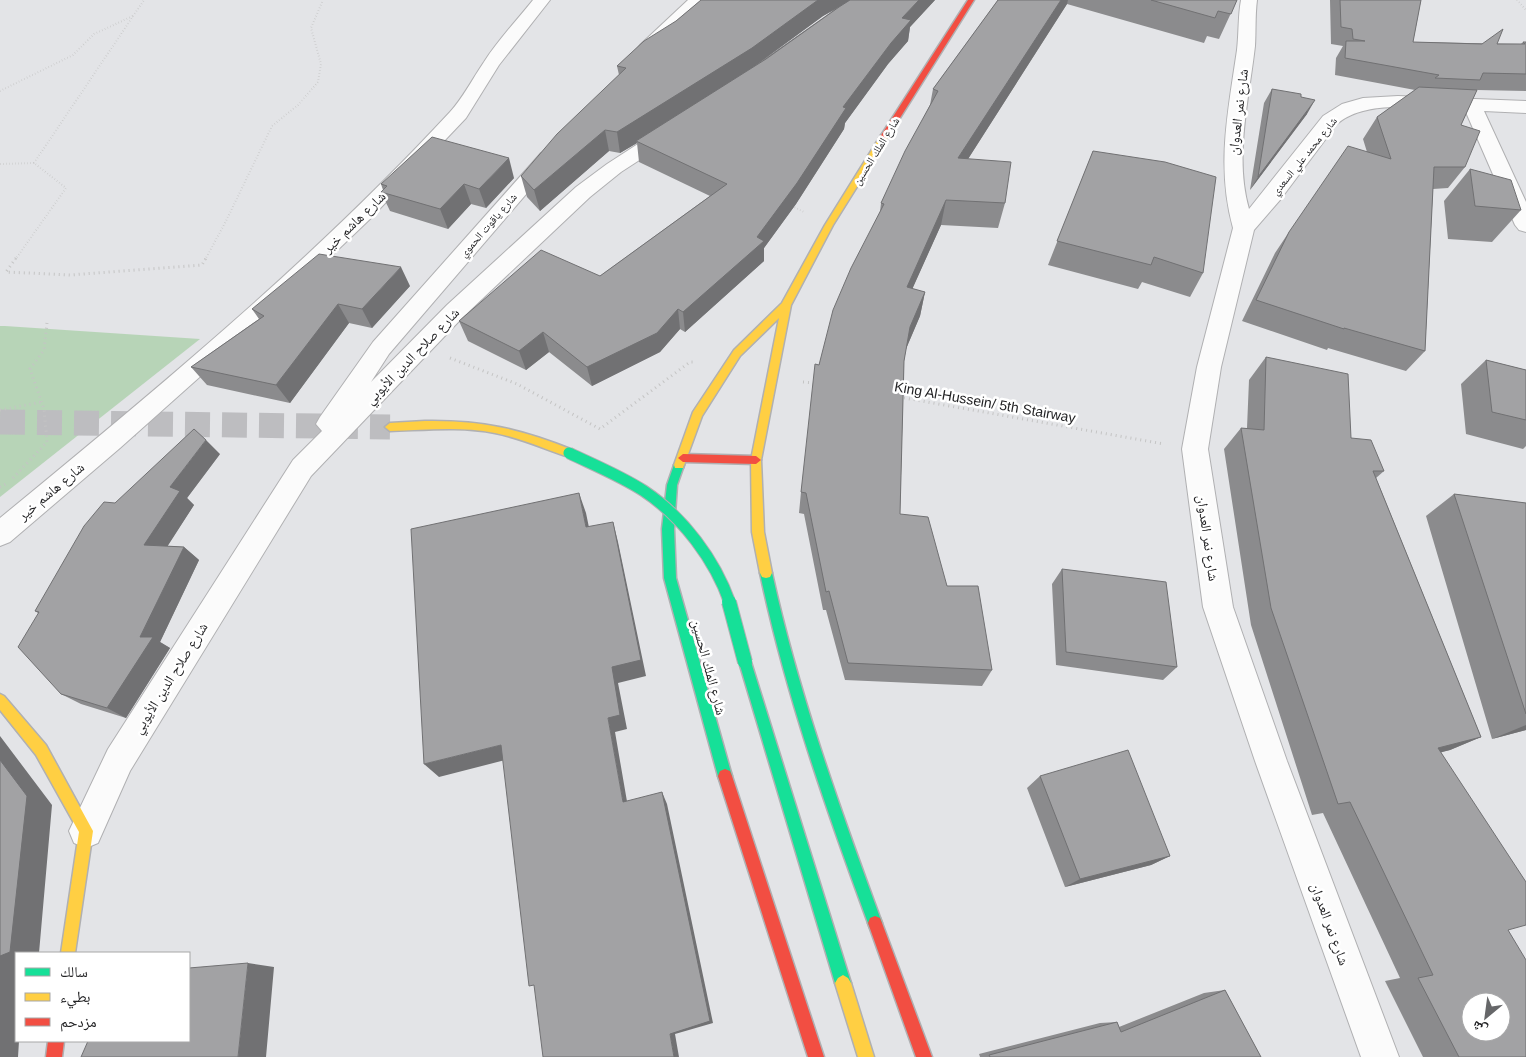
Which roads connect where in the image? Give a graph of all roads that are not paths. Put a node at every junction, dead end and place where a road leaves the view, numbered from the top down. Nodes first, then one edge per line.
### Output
1 (542, 0) edge
2 (698, 0) edge
3 (971, 0) edge
4 (1249, 0) edge
5 (634, 62) edge
6 (1472, 106) junction
7 (1526, 107) edge
8 (687, 121) edge
9 (558, 146) edge
10 (1526, 226) edge
11 (1244, 228) junction
12 (429, 293) junction
13 (786, 306) junction
14 (455, 311) junction
15 (390, 427) tunnel mouth
16 (683, 458) junction
17 (756, 460) junction
18 (302, 468) junction
19 (0, 534) edge
20 (0, 700) edge
21 (86, 831) junction
22 (68, 952) edge
23 (56, 1042) edge
24 (54, 1057) edge
25 (816, 1057) edge
26 (866, 1057) edge
27 (924, 1057) edge
28 (1380, 1057) edge

1 - 19 street, شارع هاشم خير
2 - 5 street
3 - 13 main road, شارع الملك الحسين
4 - 11 street, شارع نمر العدوان
6 - 7 street, شارع محمد علي السعدي
6 - 10 street
6 - 11 street, شارع محمد علي السعدي
8 - 14 street, شارع صلاح الدين الأيوبي
9 - 12 street, شارع ياقوت الحموي
11 - 28 street, شارع نمر العدوان
12 - 14 street
12 - 18 street, شارع ياقوت الحموي
13 - 16 main road, شارع الملك الحسين
13 - 17 main road, شارع الملك الحسين
14 - 18 street, شارع صلاح الدين الأيوبي
15 - 26 main road, bridge
16 - 17 main road
16 - 25 main road, شارع الملك الحسين
17 - 27 main road, شارع الملك الحسين
18 - 21 street, شارع صلاح الدين الأيوبي
20 - 21 main road
21 - 22 main road, شارع صلاح الدين الأيوبي
23 - 24 main road

